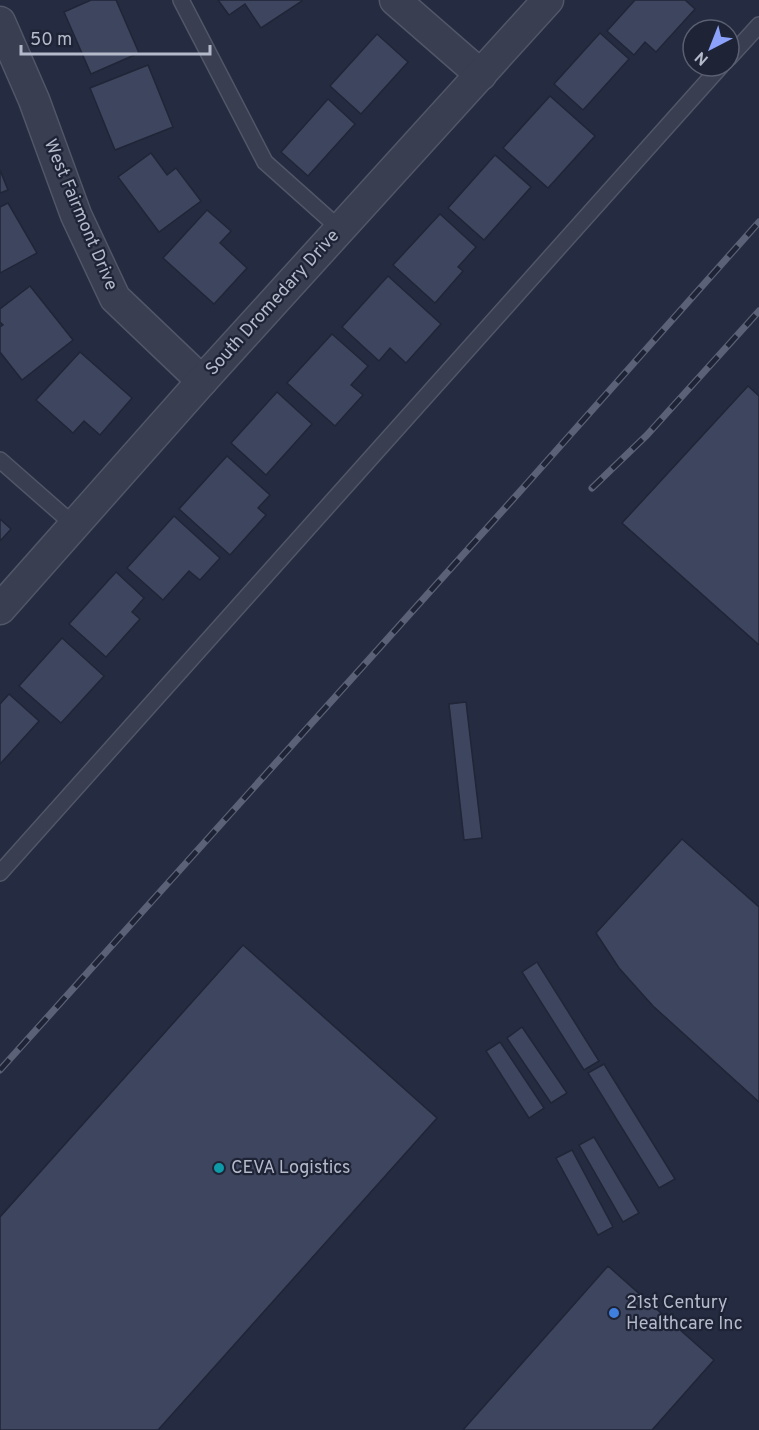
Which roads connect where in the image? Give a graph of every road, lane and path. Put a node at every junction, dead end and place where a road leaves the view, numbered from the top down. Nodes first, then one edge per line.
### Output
1 (181, 0) edge
2 (395, 0) edge
3 (548, 0) edge
4 (0, 22) edge
5 (759, 25) edge
6 (741, 45) edge
7 (481, 75) junction
8 (711, 78) edge
9 (340, 230) junction
10 (202, 381) junction
11 (0, 460) edge
12 (74, 525) junction
13 (0, 609) edge
14 (0, 873) edge

1 - 9 lane
2 - 7 street
3 - 7 street, South Dromedary Drive
4 - 10 street, West Fairmont Drive
5 - 6 lane
7 - 9 street, South Dromedary Drive
8 - 14 lane
9 - 10 street, South Dromedary Drive
10 - 12 street, South Dromedary Drive
11 - 12 lane
12 - 13 street, South Dromedary Drive

